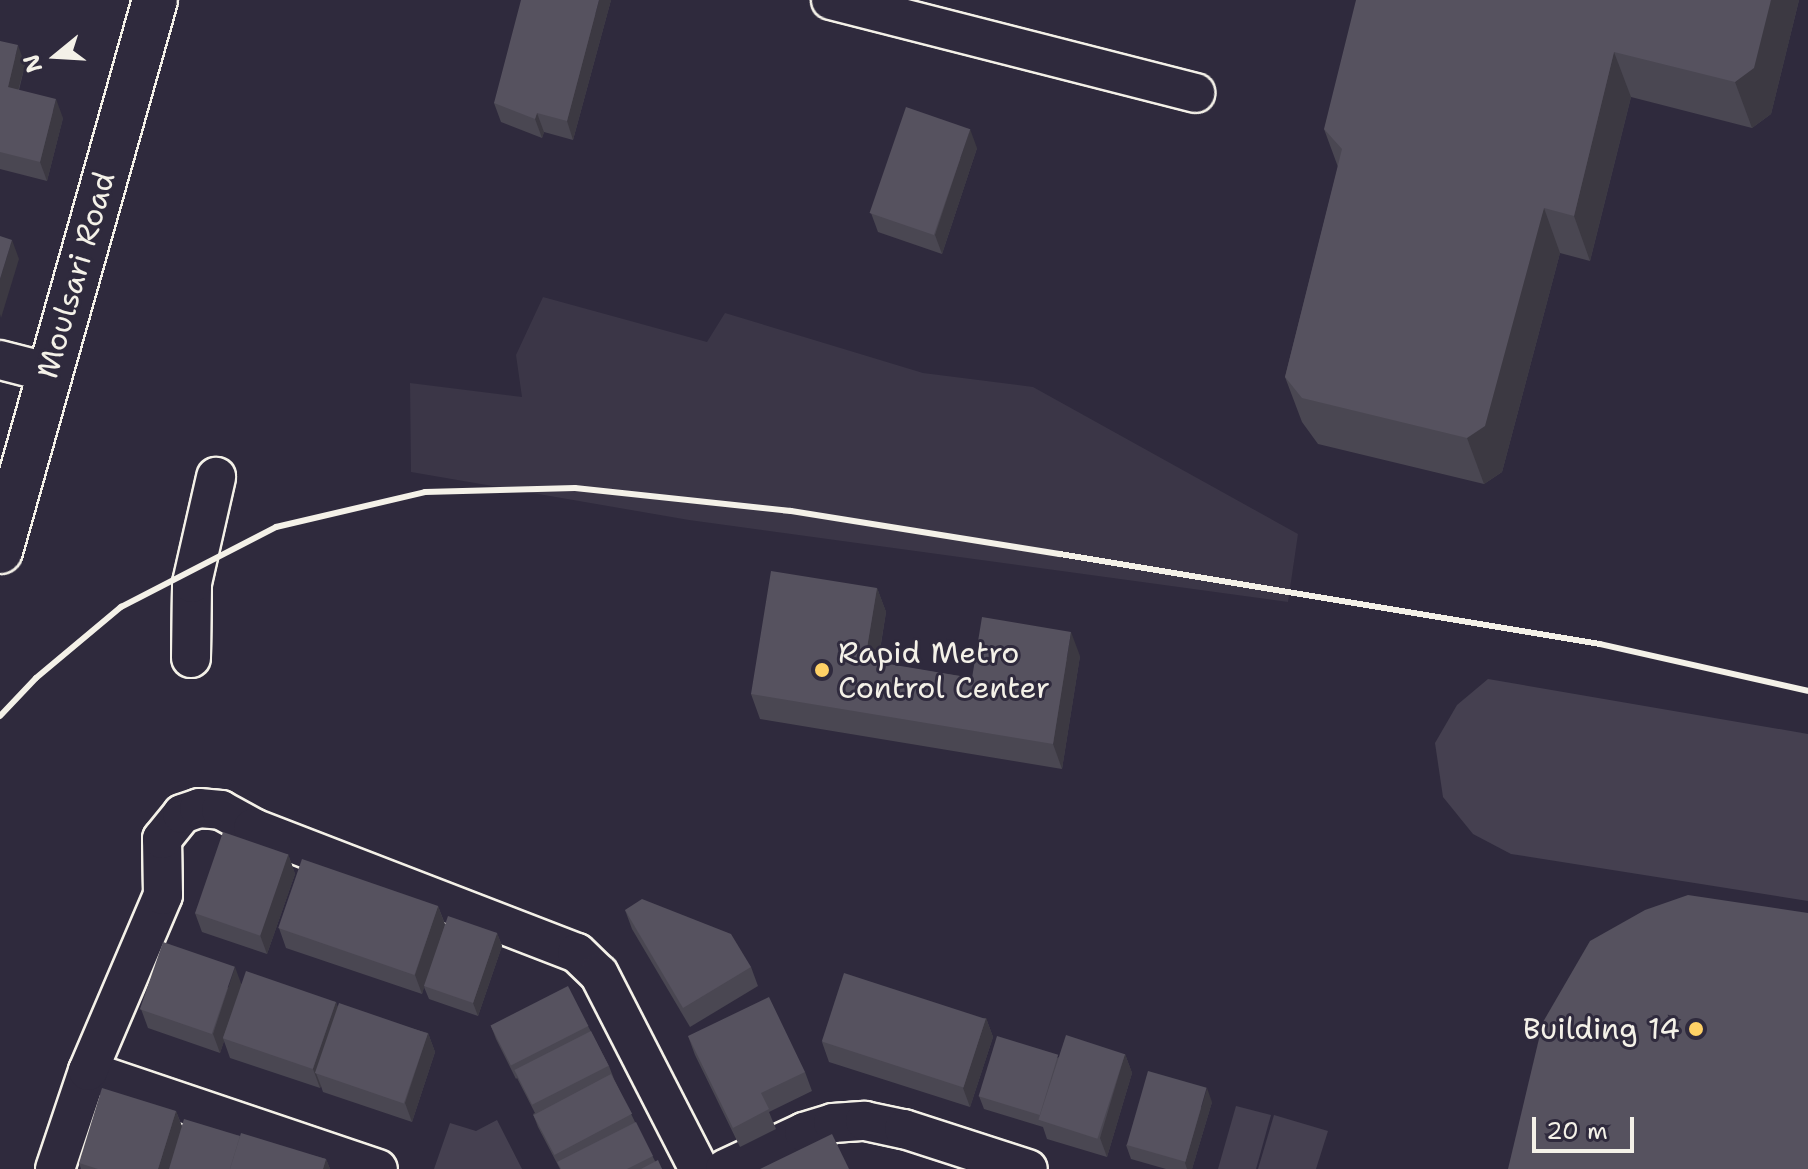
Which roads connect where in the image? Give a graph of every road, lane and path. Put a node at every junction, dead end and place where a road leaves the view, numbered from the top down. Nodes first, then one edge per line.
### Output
1 (155, 0) edge
2 (831, 0) edge
3 (1195, 93) dead end
4 (0, 360) edge
5 (47, 372) junction
6 (216, 477) dead end
7 (0, 551) edge
8 (191, 658) dead end
9 (88, 1071) junction
10 (55, 1169) edge
11 (378, 1169) edge
12 (699, 1169) edge
13 (725, 1169) edge
14 (1028, 1169) edge

1 - 5 street, Moulsari Road
2 - 3 street
4 - 5 street
5 - 7 street, Moulsari Road
6 - 8 street
9 - 10 street
9 - 11 street
9 - 12 street
13 - 14 street

